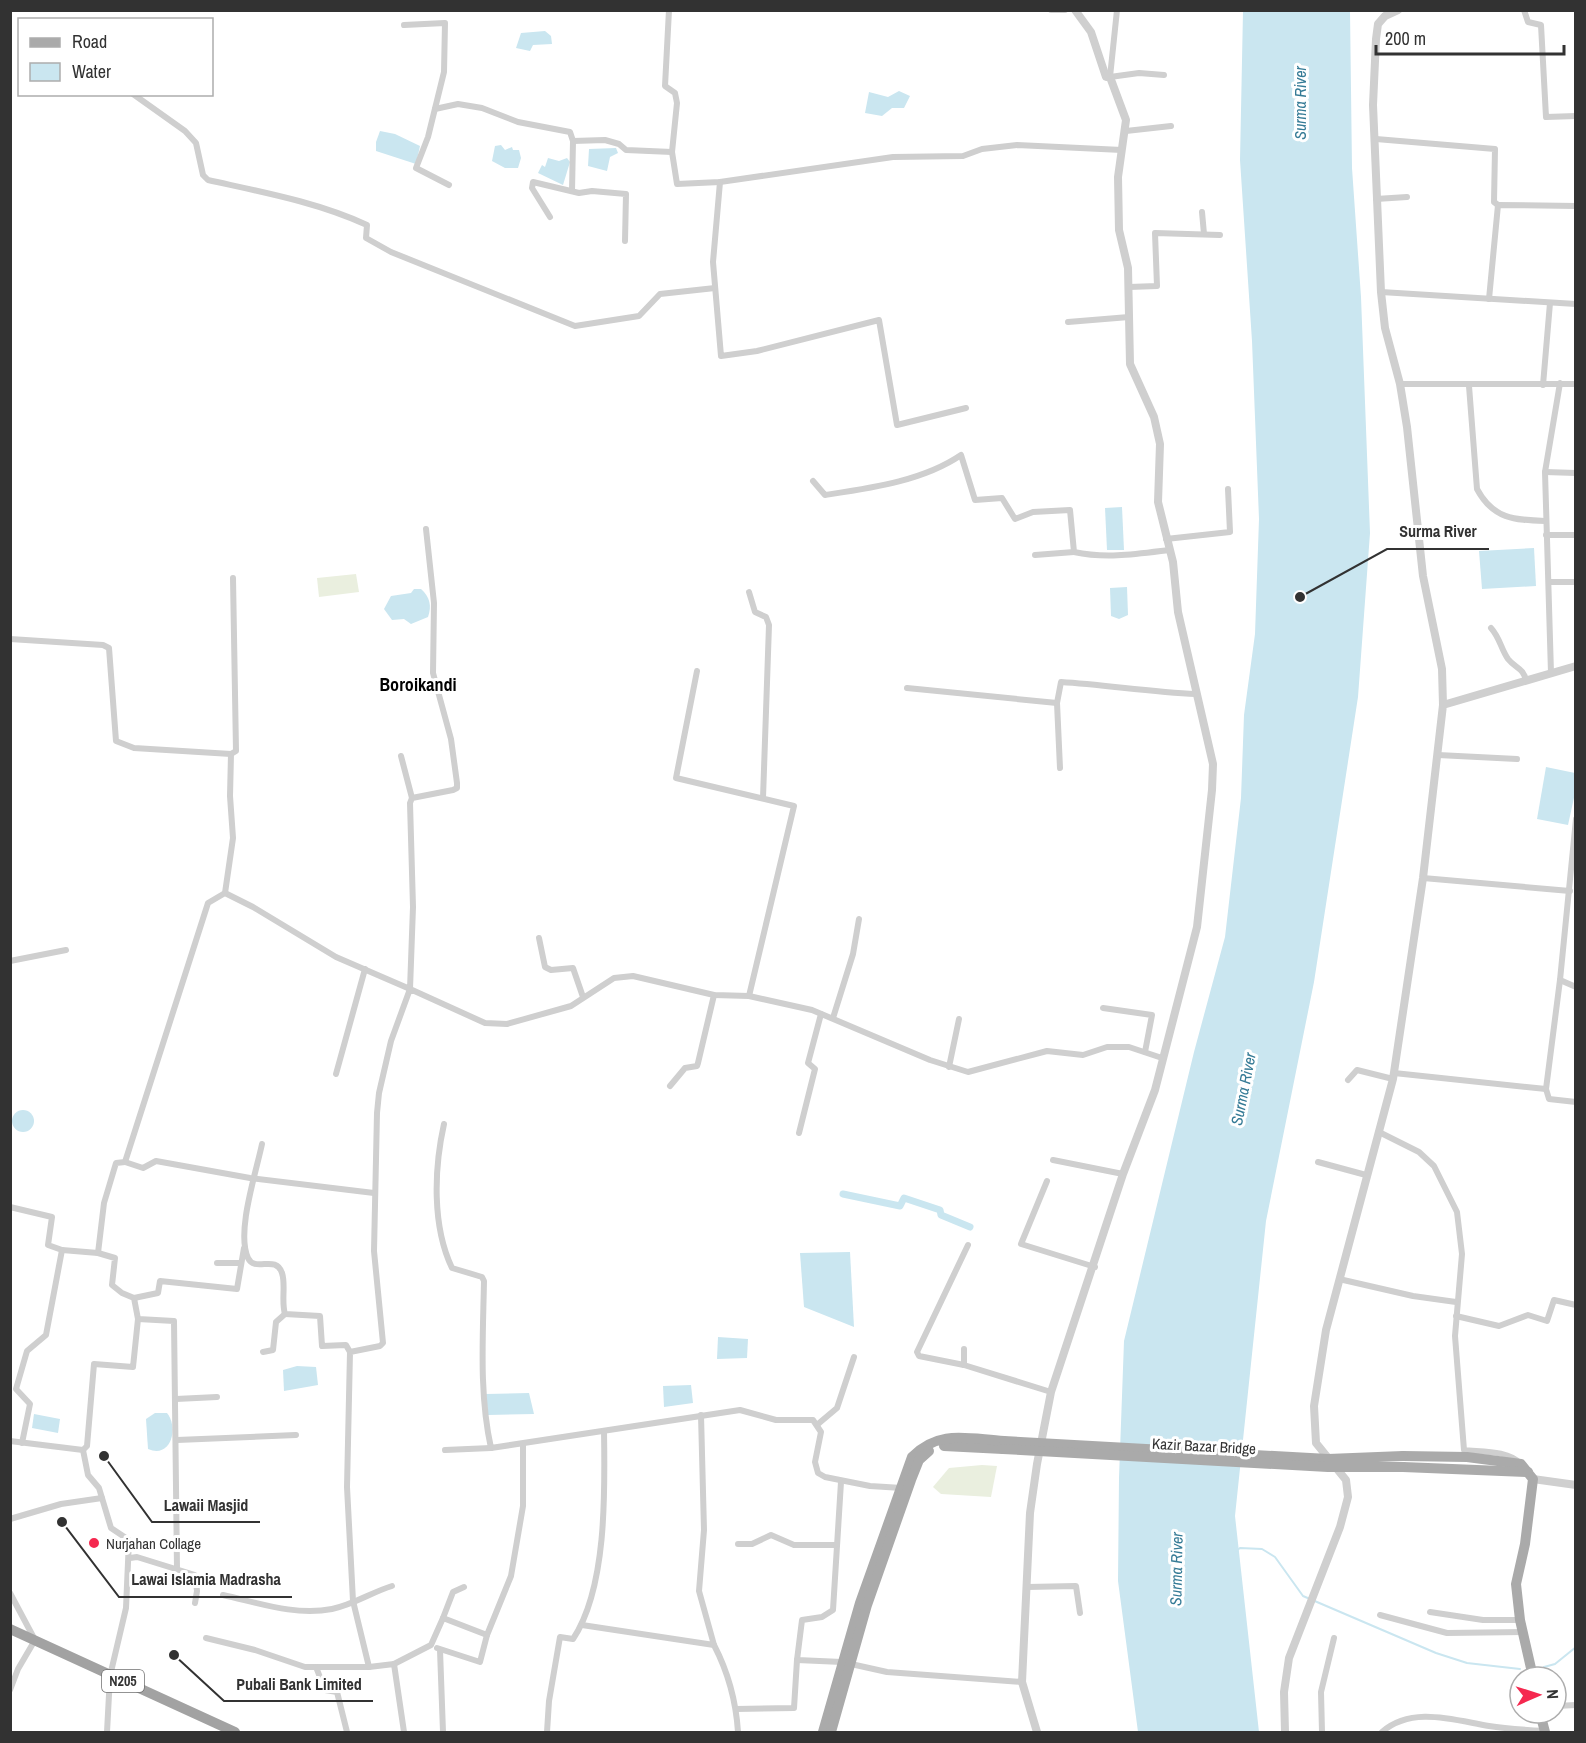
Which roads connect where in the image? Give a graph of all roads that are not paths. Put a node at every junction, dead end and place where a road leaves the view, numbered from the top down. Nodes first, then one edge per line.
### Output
1 (669, 10) edge
2 (1051, 10) edge
3 (1065, 10) edge
4 (1075, 10) edge
5 (1117, 10) edge
6 (1398, 10) edge
7 (1524, 10) edge
8 (404, 25) dead end
9 (1164, 75) dead end
10 (1110, 77) junction
11 (136, 96) edge
12 (435, 109) junction
13 (1575, 116) edge
14 (1171, 126) dead end
15 (1126, 131) junction
16 (1376, 139) junction
17 (573, 141) junction
18 (1122, 150) junction
19 (672, 152) junction
20 (720, 182) junction
21 (449, 185) dead end
22 (572, 191) junction
23 (1407, 197) dead end
24 (1376, 199) junction
25 (1498, 205) junction
26 (1575, 206) edge
27 (1202, 212) dead end
28 (550, 217) dead end
29 (1204, 234) junction
30 (1220, 235) dead end
31 (626, 241) dead end
32 (1129, 286) junction
33 (715, 288) junction
34 (1381, 292) junction
35 (1489, 299) junction
36 (1550, 303) junction
37 (1575, 304) edge
38 (1129, 317) junction
39 (1068, 322) dead end
40 (1560, 383) junction
41 (1400, 384) junction
42 (1575, 384) edge
43 (1543, 385) junction
44 (1469, 386) junction
45 (966, 408) dead end
46 (1545, 472) junction
47 (1575, 473) edge
48 (813, 481) dead end
49 (1228, 489) dead end
50 (1545, 521) junction
51 (426, 529) dead end
52 (1546, 534) junction
53 (1575, 535) edge
54 (1166, 539) junction
55 (1169, 549) junction
56 (1074, 552) junction
57 (1035, 555) dead end
58 (233, 578) dead end
59 (1549, 582) junction
60 (1575, 582) edge
61 (748, 591) dead end
62 (1491, 628) dead end
63 (10, 639) edge
64 (1575, 666) edge
65 (698, 670) dead end
66 (1551, 674) junction
67 (1526, 681) junction
68 (907, 688) dead end
69 (1196, 694) junction
70 (1056, 703) junction
71 (1443, 705) junction
72 (231, 754) junction
73 (1438, 755) junction
74 (401, 756) dead end
75 (1516, 759) dead end
76 (1060, 768) dead end
77 (412, 798) junction
78 (763, 798) junction
79 (1575, 819) edge
80 (1424, 878) junction
81 (1570, 891) junction
82 (225, 893) junction
83 (859, 919) dead end
84 (539, 938) dead end
85 (66, 950) dead end
86 (10, 961) edge
87 (365, 969) junction
88 (1560, 980) junction
89 (1575, 987) edge
90 (410, 988) junction
91 (714, 995) junction
92 (749, 996) junction
93 (583, 997) junction
94 (1103, 1008) dead end
95 (821, 1014) junction
96 (833, 1018) junction
97 (959, 1019) dead end
98 (1145, 1052) junction
99 (1162, 1058) junction
100 (949, 1067) junction
101 (336, 1074) dead end
102 (1394, 1076) junction
103 (1348, 1080) dead end
104 (670, 1086) dead end
105 (1546, 1089) junction
106 (1575, 1102) edge
107 (444, 1124) dead end
108 (1379, 1132) junction
109 (799, 1133) dead end
110 (261, 1144) dead end
111 (1053, 1160) dead end
112 (124, 1162) junction
113 (1318, 1162) dead end
114 (1124, 1174) junction
115 (1366, 1175) junction
116 (255, 1179) junction
117 (1047, 1181) dead end
118 (374, 1193) junction
119 (10, 1207) edge
120 (968, 1245) dead end
121 (245, 1247) junction
122 (62, 1250) junction
123 (98, 1254) junction
124 (217, 1263) dead end
125 (240, 1263) junction
126 (1095, 1267) junction
127 (1339, 1279) junction
128 (134, 1298) junction
129 (1456, 1302) junction
130 (1575, 1305) edge
131 (285, 1314) junction
132 (1456, 1316) junction
133 (138, 1319) junction
134 (964, 1349) dead end
135 (263, 1352) dead end
136 (350, 1352) junction
137 (854, 1357) dead end
138 (964, 1365) junction
139 (1051, 1392) junction
140 (217, 1396) dead end
141 (176, 1399) junction
142 (701, 1415) junction
143 (818, 1424) junction
144 (604, 1431) junction
145 (296, 1435) dead end
146 (177, 1440) junction
147 (10, 1441) edge
148 (22, 1443) junction
149 (523, 1445) junction
150 (491, 1448) junction
151 (83, 1450) junction
152 (445, 1450) dead end
153 (1527, 1472) junction
154 (841, 1482) junction
155 (1575, 1485) edge
156 (904, 1488) junction
157 (102, 1498) junction
158 (10, 1520) edge
159 (738, 1544) dead end
160 (836, 1545) junction
161 (130, 1558) junction
162 (177, 1569) junction
163 (392, 1586) dead end
164 (465, 1587) dead end
165 (1027, 1587) junction
166 (10, 1593) edge
167 (223, 1595) dead end
168 (353, 1601) junction
169 (195, 1603) dead end
170 (1430, 1612) dead end
171 (1080, 1613) dead end
172 (1380, 1615) dead end
173 (443, 1618) junction
174 (1520, 1620) junction
175 (582, 1625) junction
176 (10, 1629) edge
177 (1525, 1632) junction
178 (487, 1635) junction
179 (206, 1638) dead end
180 (1334, 1638) dead end
181 (35, 1640) junction
182 (431, 1645) junction
183 (714, 1645) junction
184 (440, 1650) junction
185 (797, 1660) junction
186 (846, 1663) junction
187 (394, 1664) junction
188 (1531, 1665) edge
189 (316, 1667) junction
190 (369, 1667) junction
191 (110, 1676) junction
192 (1022, 1682) junction
193 (10, 1690) edge
194 (736, 1709) junction
195 (1488, 1729) edge
196 (107, 1732) edge
197 (236, 1732) edge
198 (348, 1732) edge
199 (404, 1732) edge
200 (442, 1732) edge
201 (548, 1732) edge
202 (738, 1732) edge
203 (823, 1732) edge
204 (831, 1732) edge
205 (1037, 1732) edge
206 (1285, 1732) edge
207 (1322, 1732) edge
208 (1382, 1732) edge
209 (1545, 1732) edge

1 - 19 street
2 - 3 street
4 - 10 street
5 - 10 street
6 - 16 street
7 - 13 street
8 - 12 street
9 - 10 street
10 - 15 street
11 - 33 street
12 - 17 street
12 - 21 street
14 - 15 street
15 - 18 street
16 - 24 street
16 - 25 street
17 - 19 street
17 - 22 street
18 - 20 street
18 - 32 street
19 - 20 street
20 - 33 street
22 - 28 street
22 - 31 street
23 - 24 street
24 - 34 street
25 - 26 street
25 - 35 street
27 - 29 street
29 - 30 street
29 - 32 street
32 - 38 street
33 - 45 street
34 - 35 street
34 - 41 street
35 - 36 street
36 - 37 street
36 - 43 street
38 - 39 street
38 - 54 street
40 - 42 street
40 - 43 street
40 - 46 street
41 - 44 street
41 - 71 street
43 - 44 street
44 - 50 street
46 - 47 street
46 - 50 street
48 - 56 street
49 - 54 street
50 - 52 street
51 - 77 street
52 - 53 street
52 - 59 street
54 - 55 street
55 - 56 street
55 - 69 street
56 - 57 street
58 - 72 street
59 - 60 street
59 - 66 street
61 - 78 street
62 - 67 street
63 - 72 street
64 - 66 street
65 - 78 street
66 - 67 street
67 - 71 street
68 - 70 street
69 - 70 street
69 - 99 street
70 - 76 street
71 - 73 street
72 - 82 street
73 - 75 street
73 - 80 street
74 - 77 street
77 - 90 street
78 - 92 street
79 - 81 street
80 - 81 street
80 - 102 street
81 - 88 street
82 - 87 street
82 - 112 street
83 - 96 street
84 - 93 street
85 - 86 street
87 - 90 street
87 - 101 street
88 - 89 street
88 - 105 street
90 - 93 street
90 - 118 street
91 - 92 street
91 - 93 street
91 - 104 street
92 - 95 street
94 - 98 street
95 - 96 street
95 - 109 street
96 - 100 street
97 - 100 street
98 - 99 street
98 - 100 street
99 - 114 street
102 - 103 street
102 - 105 street
102 - 108 street
105 - 106 street
107 - 150 street
108 - 115 street
108 - 129 street
110 - 116 street
111 - 114 street
112 - 116 street
112 - 123 street
113 - 115 street
114 - 126 street
115 - 127 street
116 - 118 street
116 - 121 street
117 - 126 street
118 - 136 street
119 - 122 street
120 - 138 street
121 - 125 street
121 - 131 street
122 - 123 street
122 - 148 street
123 - 128 street
124 - 125 street
125 - 128 street
126 - 139 street
127 - 129 street
127 - 206 street
128 - 133 street
129 - 132 street
130 - 132 street
131 - 135 street
131 - 136 street
132 - 153 street
133 - 141 street
133 - 151 street
134 - 138 street
136 - 168 street
137 - 143 street
138 - 139 street
139 - 165 street
140 - 141 street
141 - 146 street
142 - 143 street
142 - 144 street
142 - 183 street
143 - 154 street
144 - 149 street
144 - 175 street
145 - 146 street
146 - 162 street
147 - 148 street
148 - 151 street
149 - 150 street
149 - 178 street
150 - 152 street
151 - 157 street
153 - 155 street
153 - 156 main road, Kazir Bazar Bridge, bridge
153 - 174 main road
154 - 156 street
154 - 160 street
156 - 186 main road, Kazir Bazar Bridge
157 - 158 street
157 - 161 street
159 - 160 street
160 - 185 street
161 - 162 street
161 - 191 street
162 - 169 street
163 - 168 street
164 - 173 street
165 - 171 street
165 - 192 street
166 - 181 street
167 - 168 street
168 - 190 street
170 - 174 street
172 - 177 street
173 - 178 street
173 - 182 street
174 - 177 main road
175 - 183 street
175 - 201 street
176 - 181 highway, N205
177 - 188 main road
178 - 184 street
179 - 189 street
180 - 207 street
181 - 191 highway, N205
181 - 193 street
182 - 184 street
182 - 187 street
183 - 194 street
184 - 200 street
185 - 186 street
185 - 194 street
186 - 192 street
186 - 203 main road
186 - 204 main road
187 - 190 street
187 - 199 street
189 - 190 street
189 - 198 street
191 - 196 street
191 - 197 highway, N205
192 - 205 street
194 - 202 street
195 - 208 street
195 - 209 street

